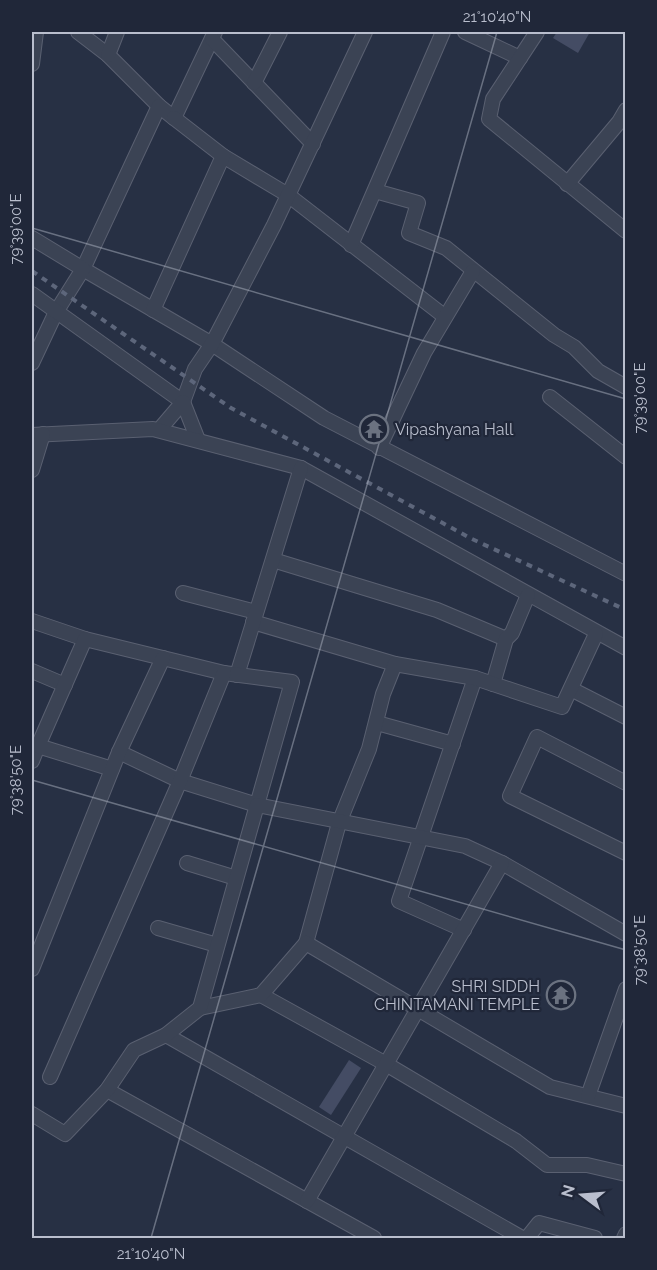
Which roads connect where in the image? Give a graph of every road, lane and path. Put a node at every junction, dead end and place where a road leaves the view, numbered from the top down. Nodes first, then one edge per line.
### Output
1 (36, 32) edge
2 (78, 32) edge
3 (117, 32) edge
4 (280, 32) edge
5 (365, 32) edge
6 (443, 32) edge
7 (465, 32) edge
8 (537, 32) edge
9 (214, 35) edge
10 (108, 55) junction
11 (520, 57) junction
12 (32, 64) edge
13 (254, 83) junction
14 (159, 106) junction
15 (174, 118) junction
16 (623, 120) edge
17 (313, 144) junction
18 (223, 156) junction
19 (567, 184) junction
20 (375, 191) junction
21 (288, 195) junction
22 (626, 231) edge
23 (32, 238) edge
24 (351, 245) junction
25 (83, 269) junction
26 (473, 271) junction
27 (32, 294) edge
28 (153, 310) junction
29 (56, 312) junction
30 (444, 316) junction
31 (212, 344) junction
32 (32, 363) edge
33 (626, 387) edge
34 (550, 397) dead end
35 (183, 402) junction
36 (159, 430) junction
37 (37, 434) edge
38 (198, 441) junction
39 (379, 448) junction
40 (626, 458) edge
41 (301, 468) junction
42 (32, 470) edge
43 (273, 560) junction
44 (626, 574) edge
45 (183, 594) dead end
46 (528, 595) junction
47 (255, 617) junction
48 (32, 621) edge
49 (596, 634) junction
50 (85, 639) junction
51 (506, 639) junction
52 (626, 648) edge
53 (163, 658) junction
54 (395, 664) junction
55 (32, 671) edge
56 (231, 674) junction
57 (475, 678) junction
58 (493, 684) junction
59 (65, 685) junction
60 (571, 689) junction
61 (626, 717) edge
62 (377, 723) junction
63 (453, 744) junction
64 (38, 746) junction
65 (119, 752) junction
66 (32, 761) edge
67 (111, 769) junction
68 (180, 781) junction
69 (626, 783) edge
70 (257, 805) junction
71 (339, 823) junction
72 (420, 838) junction
73 (626, 853) edge
74 (187, 863) dead end
75 (502, 863) junction
76 (236, 878) junction
77 (158, 928) dead end
78 (464, 930) junction
79 (626, 934) edge
80 (306, 943) junction
81 (217, 945) junction
82 (32, 969) edge
83 (626, 989) edge
84 (261, 995) junction
85 (200, 1008) junction
86 (419, 1009) junction
87 (166, 1035) junction
88 (386, 1064) junction
89 (50, 1077) dead end
90 (108, 1090) junction
91 (588, 1096) junction
92 (626, 1106) edge
93 (32, 1114) edge
94 (345, 1136) junction
95 (626, 1174) edge
96 (307, 1201) junction
97 (626, 1234) edge
98 (573, 1236) edge
99 (374, 1239) edge
100 (522, 1239) edge
101 (527, 1239) edge
102 (595, 1239) edge
103 (624, 1239) edge

1 - 12 street
2 - 10 street
3 - 10 street
4 - 13 street
5 - 17 street
6 - 20 street
7 - 11 street
8 - 11 street
9 - 13 street
9 - 15 street
10 - 14 street
11 - 19 street
13 - 17 street
14 - 15 street
14 - 25 street
15 - 18 street
16 - 19 street
17 - 21 street
18 - 21 street
18 - 28 street
19 - 22 street
20 - 24 street
20 - 26 street
21 - 24 street
21 - 31 street
23 - 25 street
24 - 30 street
25 - 28 street
25 - 29 street
26 - 30 street
26 - 33 street
27 - 29 street
28 - 31 street
29 - 32 street
29 - 35 street
30 - 39 street
31 - 35 street
31 - 39 street
34 - 40 street
35 - 36 street
35 - 38 street
36 - 37 street
36 - 38 street
37 - 42 street
38 - 41 street
39 - 44 street
41 - 43 street
41 - 46 street
43 - 47 street
43 - 51 street
45 - 47 street
46 - 49 street
46 - 51 street
47 - 54 street
47 - 56 street
48 - 50 street
49 - 52 street
49 - 60 street
50 - 53 street
50 - 59 street
51 - 58 street
53 - 56 street
53 - 65 street
54 - 57 street
54 - 62 street
55 - 59 street
56 - 68 street
56 - 70 street
57 - 58 street
57 - 63 street
58 - 60 street
59 - 64 street
60 - 61 street
62 - 63 street
62 - 71 street
63 - 72 street
64 - 66 street
64 - 67 street
65 - 67 street
65 - 68 street
67 - 82 street
68 - 70 street
68 - 89 street
69 - 73 street
70 - 71 street
70 - 76 street
71 - 72 street
71 - 80 street
72 - 75 street
72 - 78 street
74 - 76 street
75 - 78 street
75 - 79 street
76 - 81 street
77 - 81 street
78 - 86 street
80 - 84 street
80 - 86 street
81 - 85 street
83 - 91 street
84 - 85 street
84 - 88 street
85 - 87 street
86 - 88 street
86 - 91 street
87 - 90 street
87 - 94 street
88 - 94 street
88 - 95 street
90 - 93 street
90 - 96 street
91 - 92 street
94 - 96 street
94 - 100 street
96 - 99 street
97 - 103 street
98 - 101 street
98 - 102 street

